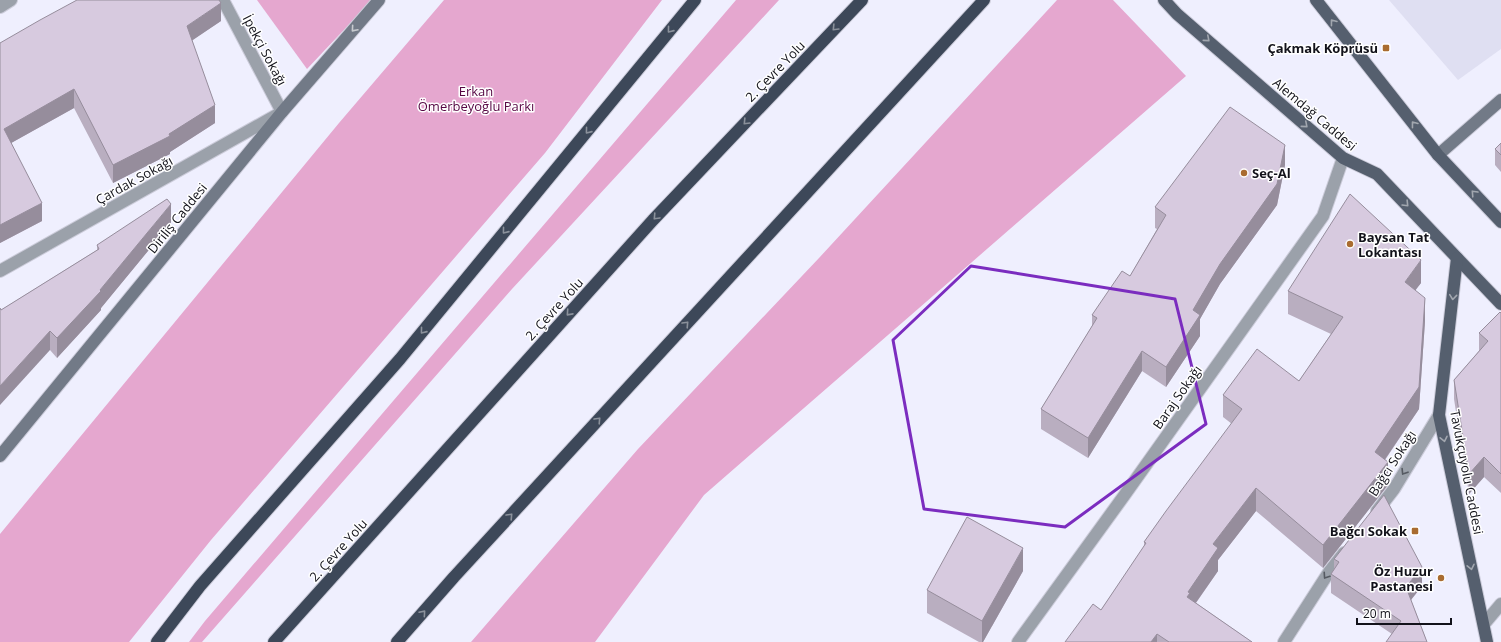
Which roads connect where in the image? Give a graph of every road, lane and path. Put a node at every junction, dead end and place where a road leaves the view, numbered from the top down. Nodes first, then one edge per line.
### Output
1 (10, 0) edge
2 (222, 0) edge
3 (379, 0) edge
4 (695, 0) edge
5 (862, 0) edge
6 (984, 0) edge
7 (1164, 0) edge
8 (1316, 0) edge
9 (0, 6) edge
10 (1501, 100) edge
11 (282, 112) junction
12 (1438, 155) junction
13 (1343, 158) junction
14 (1501, 222) edge
15 (1457, 258) junction
16 (0, 272) edge
17 (1501, 304) edge
18 (1439, 415) junction
19 (0, 456) edge
20 (1370, 519) edge
21 (1352, 543) edge
22 (1501, 604) edge
23 (1484, 624) junction
24 (157, 642) edge
25 (274, 642) edge
26 (397, 642) edge
27 (1018, 642) edge
28 (1284, 642) edge
29 (1487, 642) edge

1 - 9 street
2 - 11 street, İpekçi Sokağı
3 -> 11 main road, Diriliş Caddesi
4 -> 24 highway
5 -> 25 highway, 2. Çevre Yolu
26 -> 6 highway
7 -> 13 main road, Alemdağ Caddesi
12 -> 8 main road
10 - 12 main road
11 - 16 street, Çardak Sokağı
11 - 19 main road, Diriliş Caddesi
14 -> 12 main road
13 -> 15 main road, Alemdağ Caddesi
13 - 27 street, Baraj Sokağı
15 - 17 main road, Alemdağ Caddesi
15 -> 18 main road, Tavukçuyolu Caddesi
18 -> 20 street, Bağcı Sokağı
18 -> 23 main road, Tavukçuyolu Caddesi
21 -> 28 street
22 - 23 street
23 - 29 main road, Tavukçuyolu Caddesi

